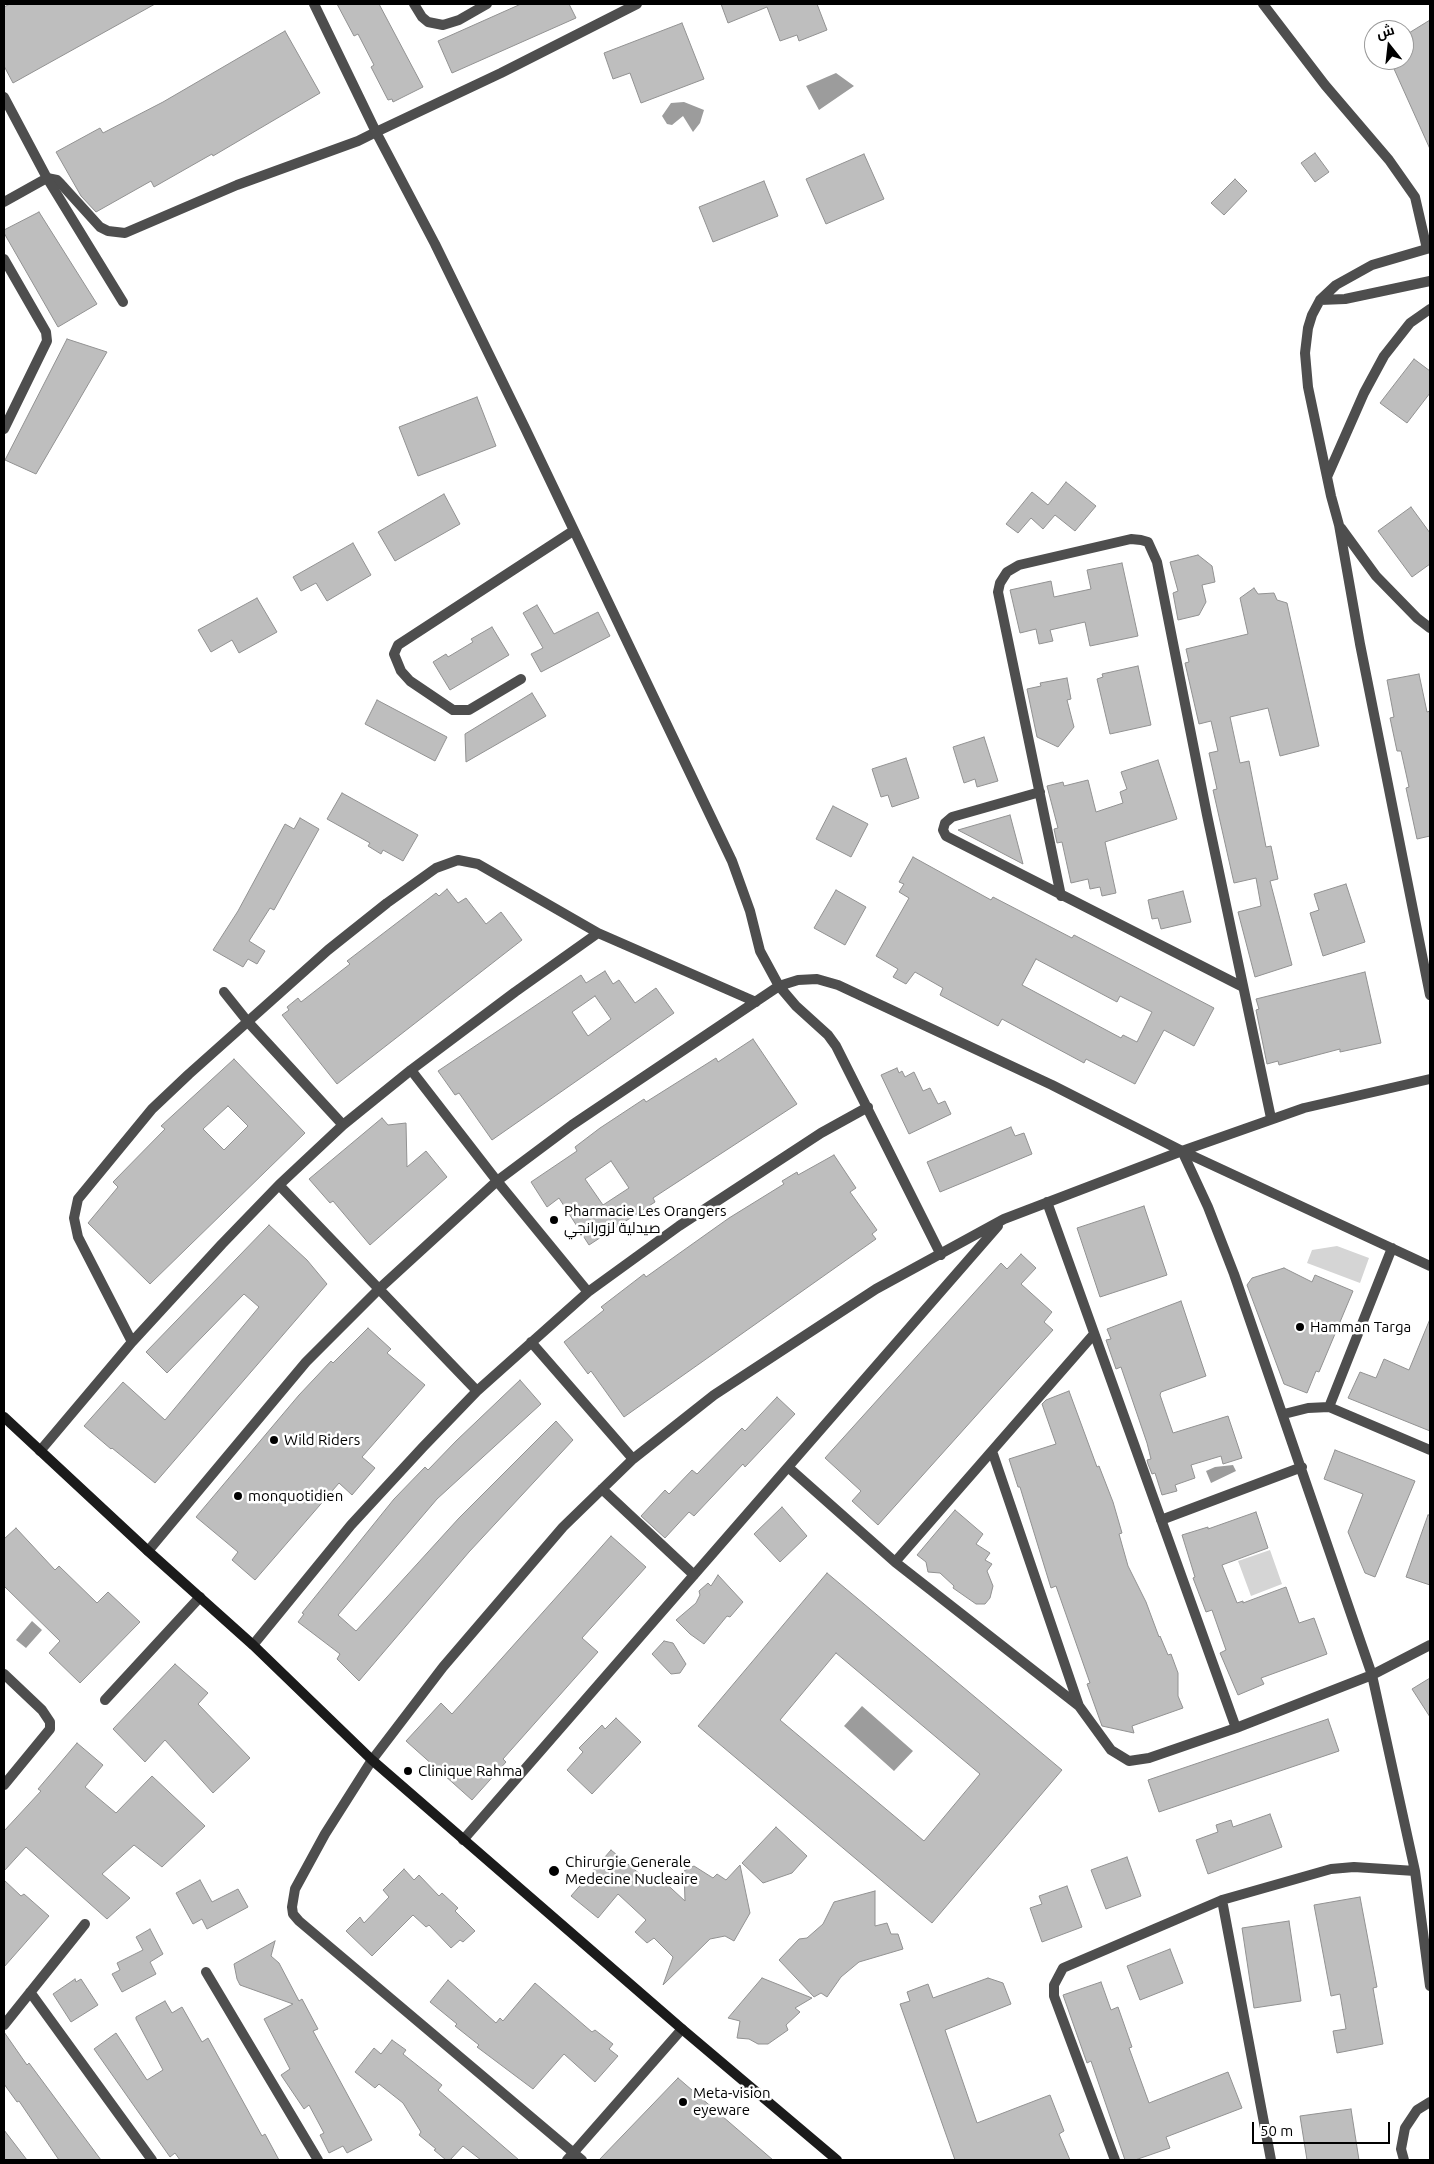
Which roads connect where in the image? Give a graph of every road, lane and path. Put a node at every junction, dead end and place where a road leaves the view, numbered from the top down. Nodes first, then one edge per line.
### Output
1 (314, 4) edge
2 (414, 4) edge
3 (487, 4) edge
4 (637, 4) edge
5 (1263, 4) edge
6 (4, 97) edge
7 (376, 132) junction
8 (47, 178) junction
9 (4, 202) edge
10 (1429, 248) edge
11 (4, 259) edge
12 (1430, 281) edge
13 (1320, 300) junction
14 (123, 302) dead end
15 (1430, 309) edge
16 (4, 429) edge
17 (1327, 477) junction
18 (1339, 526) junction
19 (573, 531) junction
20 (1430, 628) edge
21 (521, 679) dead end
22 (1040, 792) junction
23 (1061, 896) junction
24 (598, 934) junction
25 (779, 986) junction
26 (1243, 987) junction
27 (224, 992) dead end
28 (1430, 995) edge
29 (756, 1002) junction
30 (248, 1022) junction
31 (411, 1070) junction
32 (1430, 1079) edge
33 (868, 1107) junction
34 (1271, 1118) junction
35 (343, 1125) junction
36 (1182, 1151) junction
37 (497, 1181) junction
38 (279, 1185) junction
39 (1047, 1202) junction
40 (1004, 1219) junction
41 (1392, 1248) junction
42 (941, 1255) junction
43 (1430, 1266) edge
44 (380, 1288) junction
45 (588, 1292) junction
46 (1094, 1334) junction
47 (132, 1342) junction
48 (531, 1342) junction
49 (477, 1391) junction
50 (1328, 1407) junction
51 (1284, 1414) junction
52 (4, 1418) edge
53 (1430, 1450) edge
54 (992, 1451) junction
55 (40, 1452) junction
56 (633, 1459) junction
57 (788, 1467) junction
58 (1302, 1468) junction
59 (602, 1489) junction
60 (1161, 1520) junction
61 (148, 1551) junction
62 (894, 1562) junction
63 (694, 1575) junction
64 (200, 1598) junction
65 (253, 1645) junction
66 (1430, 1645) edge
67 (4, 1674) edge
68 (1372, 1675) junction
69 (104, 1700) dead end
70 (1079, 1706) junction
71 (1236, 1728) junction
72 (372, 1760) junction
73 (4, 1786) edge
74 (463, 1840) junction
75 (1415, 1871) junction
76 (1222, 1900) junction
77 (84, 1924) dead end
78 (206, 1972) dead end
79 (1430, 1986) edge
80 (30, 1992) junction
81 (4, 2024) edge
82 (682, 2029) junction
83 (1430, 2102) edge
84 (570, 2156) edge
85 (152, 2160) edge
86 (318, 2160) edge
87 (582, 2160) edge
88 (837, 2160) edge
89 (1115, 2160) edge
90 (1271, 2160) edge
91 (1404, 2160) edge

1 - 7 street
2 - 3 street
4 - 7 street
5 - 10 street
6 - 8 street
7 - 8 street
7 - 19 street
8 - 9 street
8 - 14 street
10 - 13 street
11 - 16 street
12 - 13 street
13 - 17 street
15 - 17 street
17 - 18 street
18 - 20 street
18 - 28 street
19 - 21 street
19 - 25 street
22 - 23 street
22 - 23 street
22 - 26 street
23 - 26 street
24 - 29 street
24 - 30 street
24 - 31 street
25 - 29 street
25 - 33 street
25 - 36 street
26 - 34 street
27 - 30 street
29 - 37 street
30 - 35 street
30 - 47 street
31 - 35 street
31 - 37 street
32 - 34 street
33 - 42 street
33 - 45 street
34 - 36 street
35 - 38 street
36 - 39 street
36 - 41 street
36 - 51 street
37 - 44 street
37 - 45 street
38 - 44 street
38 - 47 street
39 - 40 street
39 - 46 street
40 - 42 street
40 - 57 street
41 - 43 street
41 - 50 street
42 - 56 street
44 - 49 street
44 - 61 street
45 - 48 street
46 - 54 street
46 - 60 street
47 - 55 street
48 - 49 street
48 - 56 street
49 - 65 street
50 - 51 street
50 - 53 street
51 - 58 street
52 - 55 street
54 - 62 street
54 - 70 street
55 - 61 street
56 - 59 street
57 - 62 street
57 - 63 street
58 - 60 street
58 - 68 street
59 - 63 street
59 - 72 street
60 - 71 street
61 - 64 street
62 - 70 street
63 - 74 street
64 - 65 street
64 - 69 street
65 - 72 street
66 - 68 street
67 - 73 street
68 - 71 street
68 - 75 street
70 - 71 street
72 - 74 street
72 - 84 street
74 - 82 street
75 - 76 street
75 - 79 street
76 - 89 street
76 - 90 street
77 - 80 street
78 - 86 street
80 - 81 street
80 - 85 street
82 - 84 street
82 - 88 street
83 - 91 street
84 - 87 street

